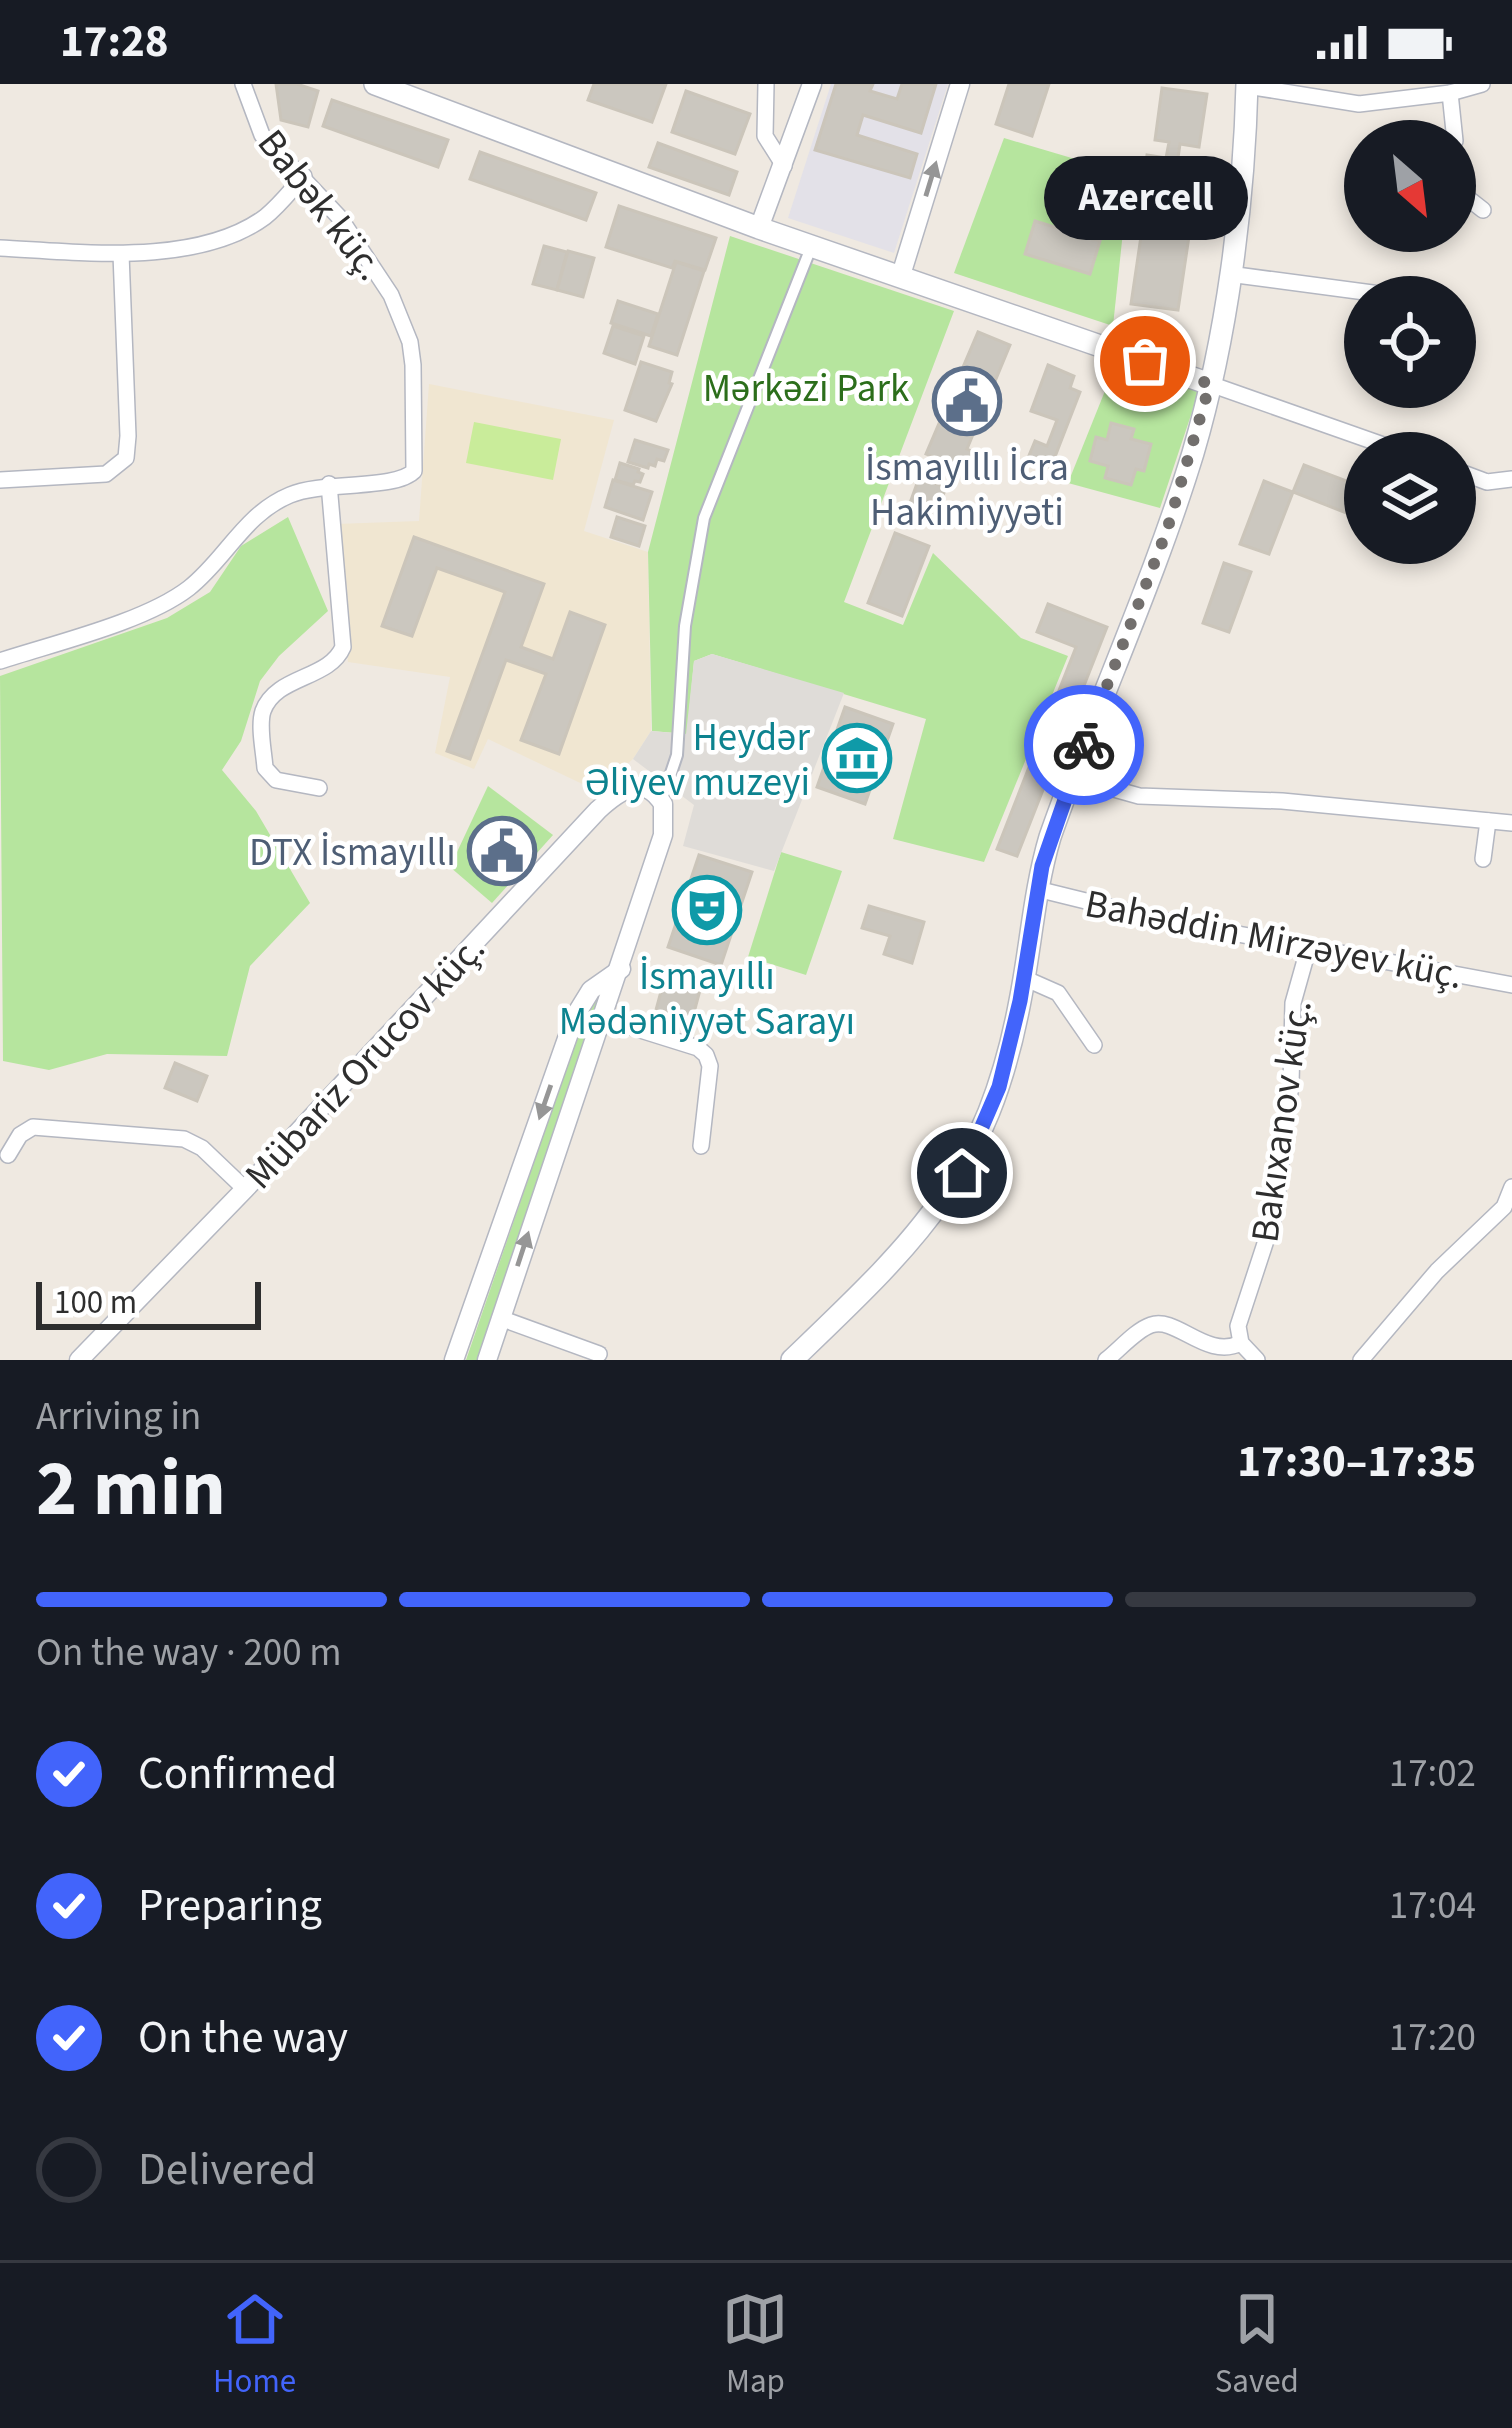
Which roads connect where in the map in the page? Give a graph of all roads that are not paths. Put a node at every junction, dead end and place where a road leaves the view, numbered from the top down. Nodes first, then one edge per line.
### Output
1 (243, 84) edge
2 (375, 84) edge
3 (766, 84) edge
4 (812, 84) edge
5 (960, 84) edge
6 (1482, 84) edge
7 (1247, 85) edge
8 (1450, 93) junction
9 (1453, 120) edge
10 (784, 166) junction
11 (304, 176) junction
12 (1476, 204) edge
13 (1483, 210) dead end
14 (759, 228) junction
15 (812, 245) junction
16 (0, 248) edge
17 (121, 254) junction
18 (1229, 274) junction
19 (901, 275) junction
20 (1344, 289) edge
21 (1210, 384) junction
22 (1346, 432) edge
23 (1476, 478) edge
24 (1512, 479) edge
25 (0, 480) edge
26 (328, 484) junction
27 (0, 661) edge
28 (1071, 777) junction
29 (319, 788) dead end
30 (657, 795) junction
31 (1488, 821) junction
32 (1512, 823) edge
33 (1483, 859) dead end
34 (1037, 889) junction
35 (1309, 946) junction
36 (621, 969) junction
37 (1024, 978) junction
38 (1512, 985) edge
39 (602, 1018) junction
40 (1094, 1045) dead end
41 (701, 1146) dead end
42 (8, 1155) dead end
43 (245, 1189) junction
44 (1511, 1196) edge
45 (500, 1318) junction
46 (1241, 1343) junction
47 (599, 1354) dead end
48 (80, 1360) edge
49 (454, 1360) edge
50 (487, 1360) edge
51 (792, 1360) edge
52 (1106, 1360) edge
53 (1257, 1360) edge
54 (1361, 1360) edge

1 - 11 street, Babək küç.
2 - 14 main road
3 - 10 street
4 - 10 street
19 -> 5 street
6 - 8 street
7 - 8 street
7 - 18 main road
8 - 9 street
10 - 14 street
11 - 17 street
11 - 26 street, Babək küç.
12 - 13 street
14 - 15 main road
15 - 19 main road
15 - 30 street
16 - 17 street
17 - 25 street
18 - 20 street
18 - 21 main road
19 - 21 main road
21 - 22 street
21 - 28 main road
23 - 24 street
26 - 27 street
26 - 29 street
28 - 31 street
28 - 34 main road
30 - 36 street
30 - 43 street, Mübariz Orucov küç.
31 - 32 street
31 - 33 street
34 - 35 street, Bahəddin Mirzəyev küç.
34 - 37 main road
35 - 38 street, Bahəddin Mirzəyev küç.
35 - 46 street, Bakıxanov küç.
36 - 39 street
36 -> 49 street
37 - 40 street
37 - 51 main road
39 - 41 street
45 -> 39 street
42 - 43 street
43 - 48 street, Mübariz Orucov küç.
44 - 54 street
45 - 47 street
45 - 50 street
46 - 52 street
46 - 53 street

